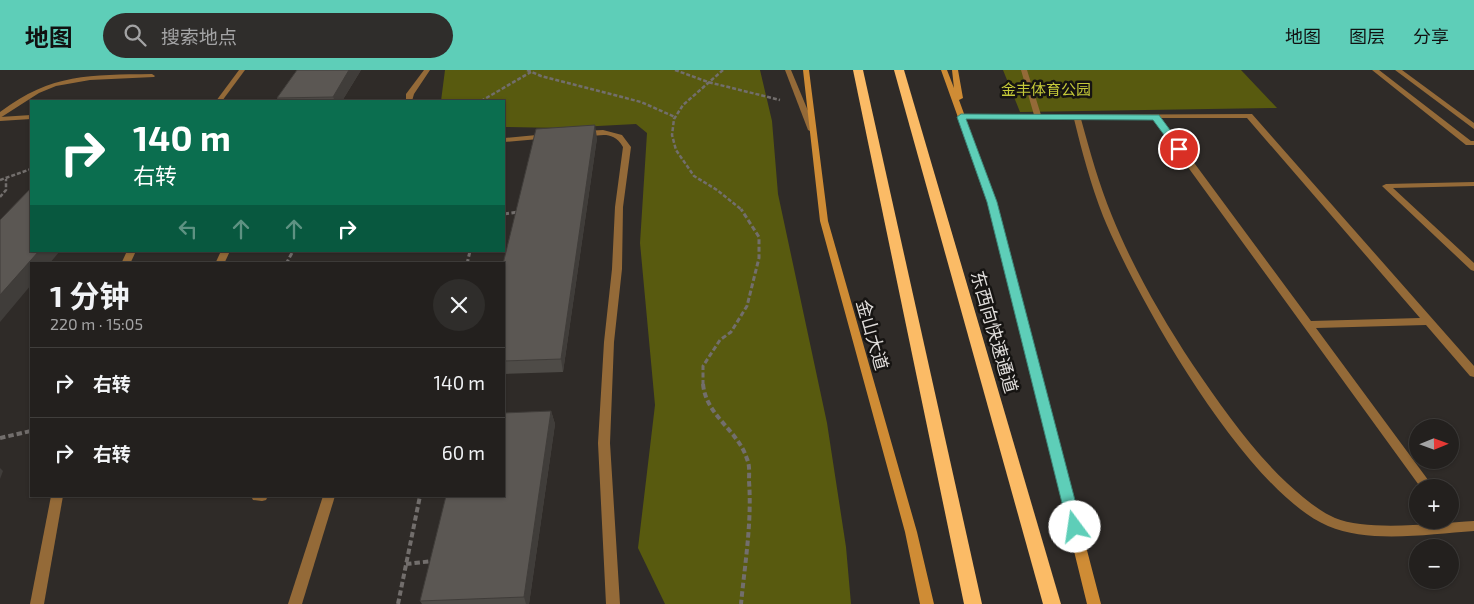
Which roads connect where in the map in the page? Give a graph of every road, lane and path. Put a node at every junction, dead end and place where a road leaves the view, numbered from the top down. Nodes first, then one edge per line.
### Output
1 (242, 70) edge
2 (427, 70) edge
3 (527, 70) edge
4 (675, 70) edge
5 (723, 70) edge
6 (788, 70) edge
7 (806, 70) edge
8 (858, 70) edge
9 (899, 70) edge
10 (944, 70) edge
11 (955, 70) edge
12 (1024, 70) edge
13 (1375, 70) edge
14 (1398, 70) edge
15 (532, 72) junction
16 (152, 76) dead end
17 (708, 82) junction
18 (219, 100) edge
19 (409, 100) edge
20 (483, 100) edge
21 (802, 106) junction
22 (0, 117) edge
23 (30, 117) edge
24 (675, 117) junction
25 (961, 117) junction
26 (1038, 117) junction
27 (1156, 117) junction
28 (1077, 118) junction
29 (1474, 127) edge
30 (812, 130) junction
31 (576, 134) edge
32 (558, 136) edge
33 (505, 140) edge
34 (1474, 143) edge
35 (30, 169) edge
36 (6, 179) junction
37 (0, 180) edge
38 (1474, 184) edge
39 (0, 197) edge
40 (522, 212) edge
41 (505, 214) edge
42 (1474, 268) edge
43 (1429, 321) junction
44 (1308, 324) junction
45 (1474, 373) edge
46 (30, 431) edge
47 (0, 438) edge
48 (1421, 479) edge
49 (57, 497) edge
50 (329, 497) edge
51 (420, 497) edge
52 (1459, 523) edge
53 (1474, 526) edge
54 (1409, 527) edge
55 (440, 560) edge
56 (406, 564) junction
57 (37, 604) edge
58 (294, 604) edge
59 (398, 604) edge
60 (613, 604) edge
61 (741, 604) edge
62 (927, 604) edge
63 (973, 604) edge
64 (1052, 604) edge
65 (1094, 604) edge

1 - 18 street
2 - 19 street
3 - 15 path
4 - 17 path
5 - 17 path
6 - 21 street
7 - 30 main road, 金山大道
8 - 63 highway
9 - 64 highway, 东西向快速通道
10 - 25 main road
11 - 25 main road
12 - 26 street
13 - 34 street
14 - 29 street
15 - 20 path
15 - 24 path
16 - 22 street
17 - 21 path
17 - 24 path
21 - 30 street
22 - 23 street
24 - 61 path
25 - 26 street
25 - 65 main road
26 - 28 street
27 - 28 street
27 - 43 street
27 - 44 street
28 - 54 street
30 - 62 main road, 金山大道
31 - 60 street
32 - 33 street
35 - 36 path
36 - 37 path
36 - 39 path
38 - 42 street
40 - 41 path
43 - 44 street
43 - 45 street
44 - 48 street
46 - 47 path
49 - 57 street
50 - 58 street
51 - 56 path
52 - 53 street
55 - 56 path
56 - 59 path

